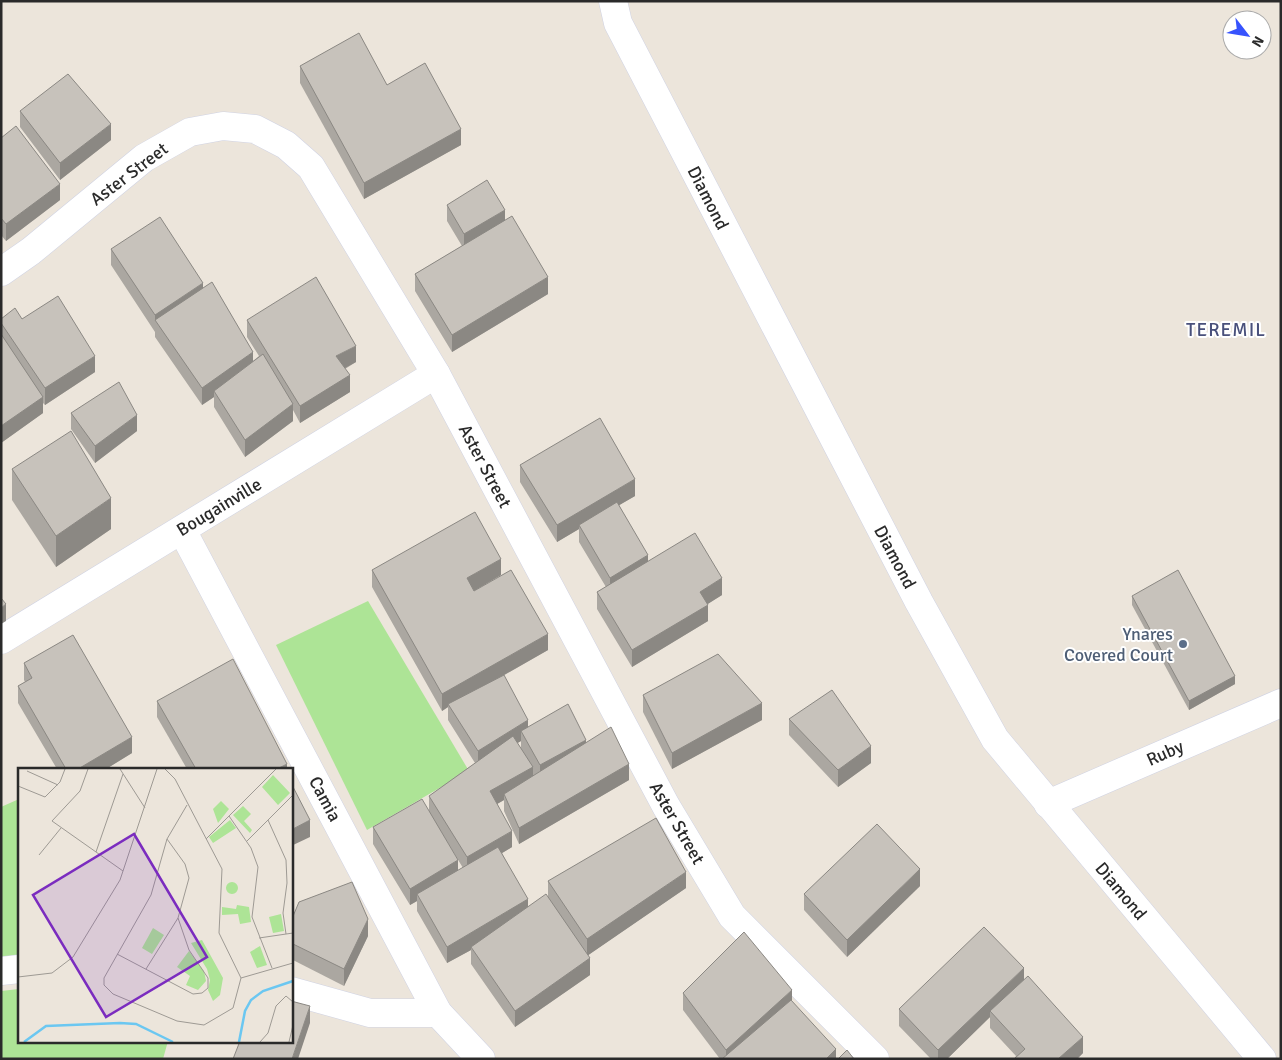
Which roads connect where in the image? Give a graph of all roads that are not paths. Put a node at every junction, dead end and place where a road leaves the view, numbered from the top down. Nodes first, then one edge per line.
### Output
1 (613, 1) edge
2 (1, 272) edge
3 (436, 374) junction
4 (182, 530) junction
5 (1, 640) edge
6 (1281, 703) edge
7 (1048, 804) junction
8 (18, 969) edge
9 (1, 971) edge
10 (292, 992) edge
11 (438, 1013) junction
12 (481, 1059) edge
13 (875, 1059) edge
14 (1262, 1059) edge

1 - 7 street, Diamond
2 - 3 street, Aster Street
3 - 4 street, Bougainville
3 - 13 street, Aster Street
4 - 5 street, Bougainville
4 - 11 street, Camia
6 - 7 street, Ruby
7 - 14 street, Diamond
8 - 9 street
10 - 11 street
11 - 12 street, Camia

